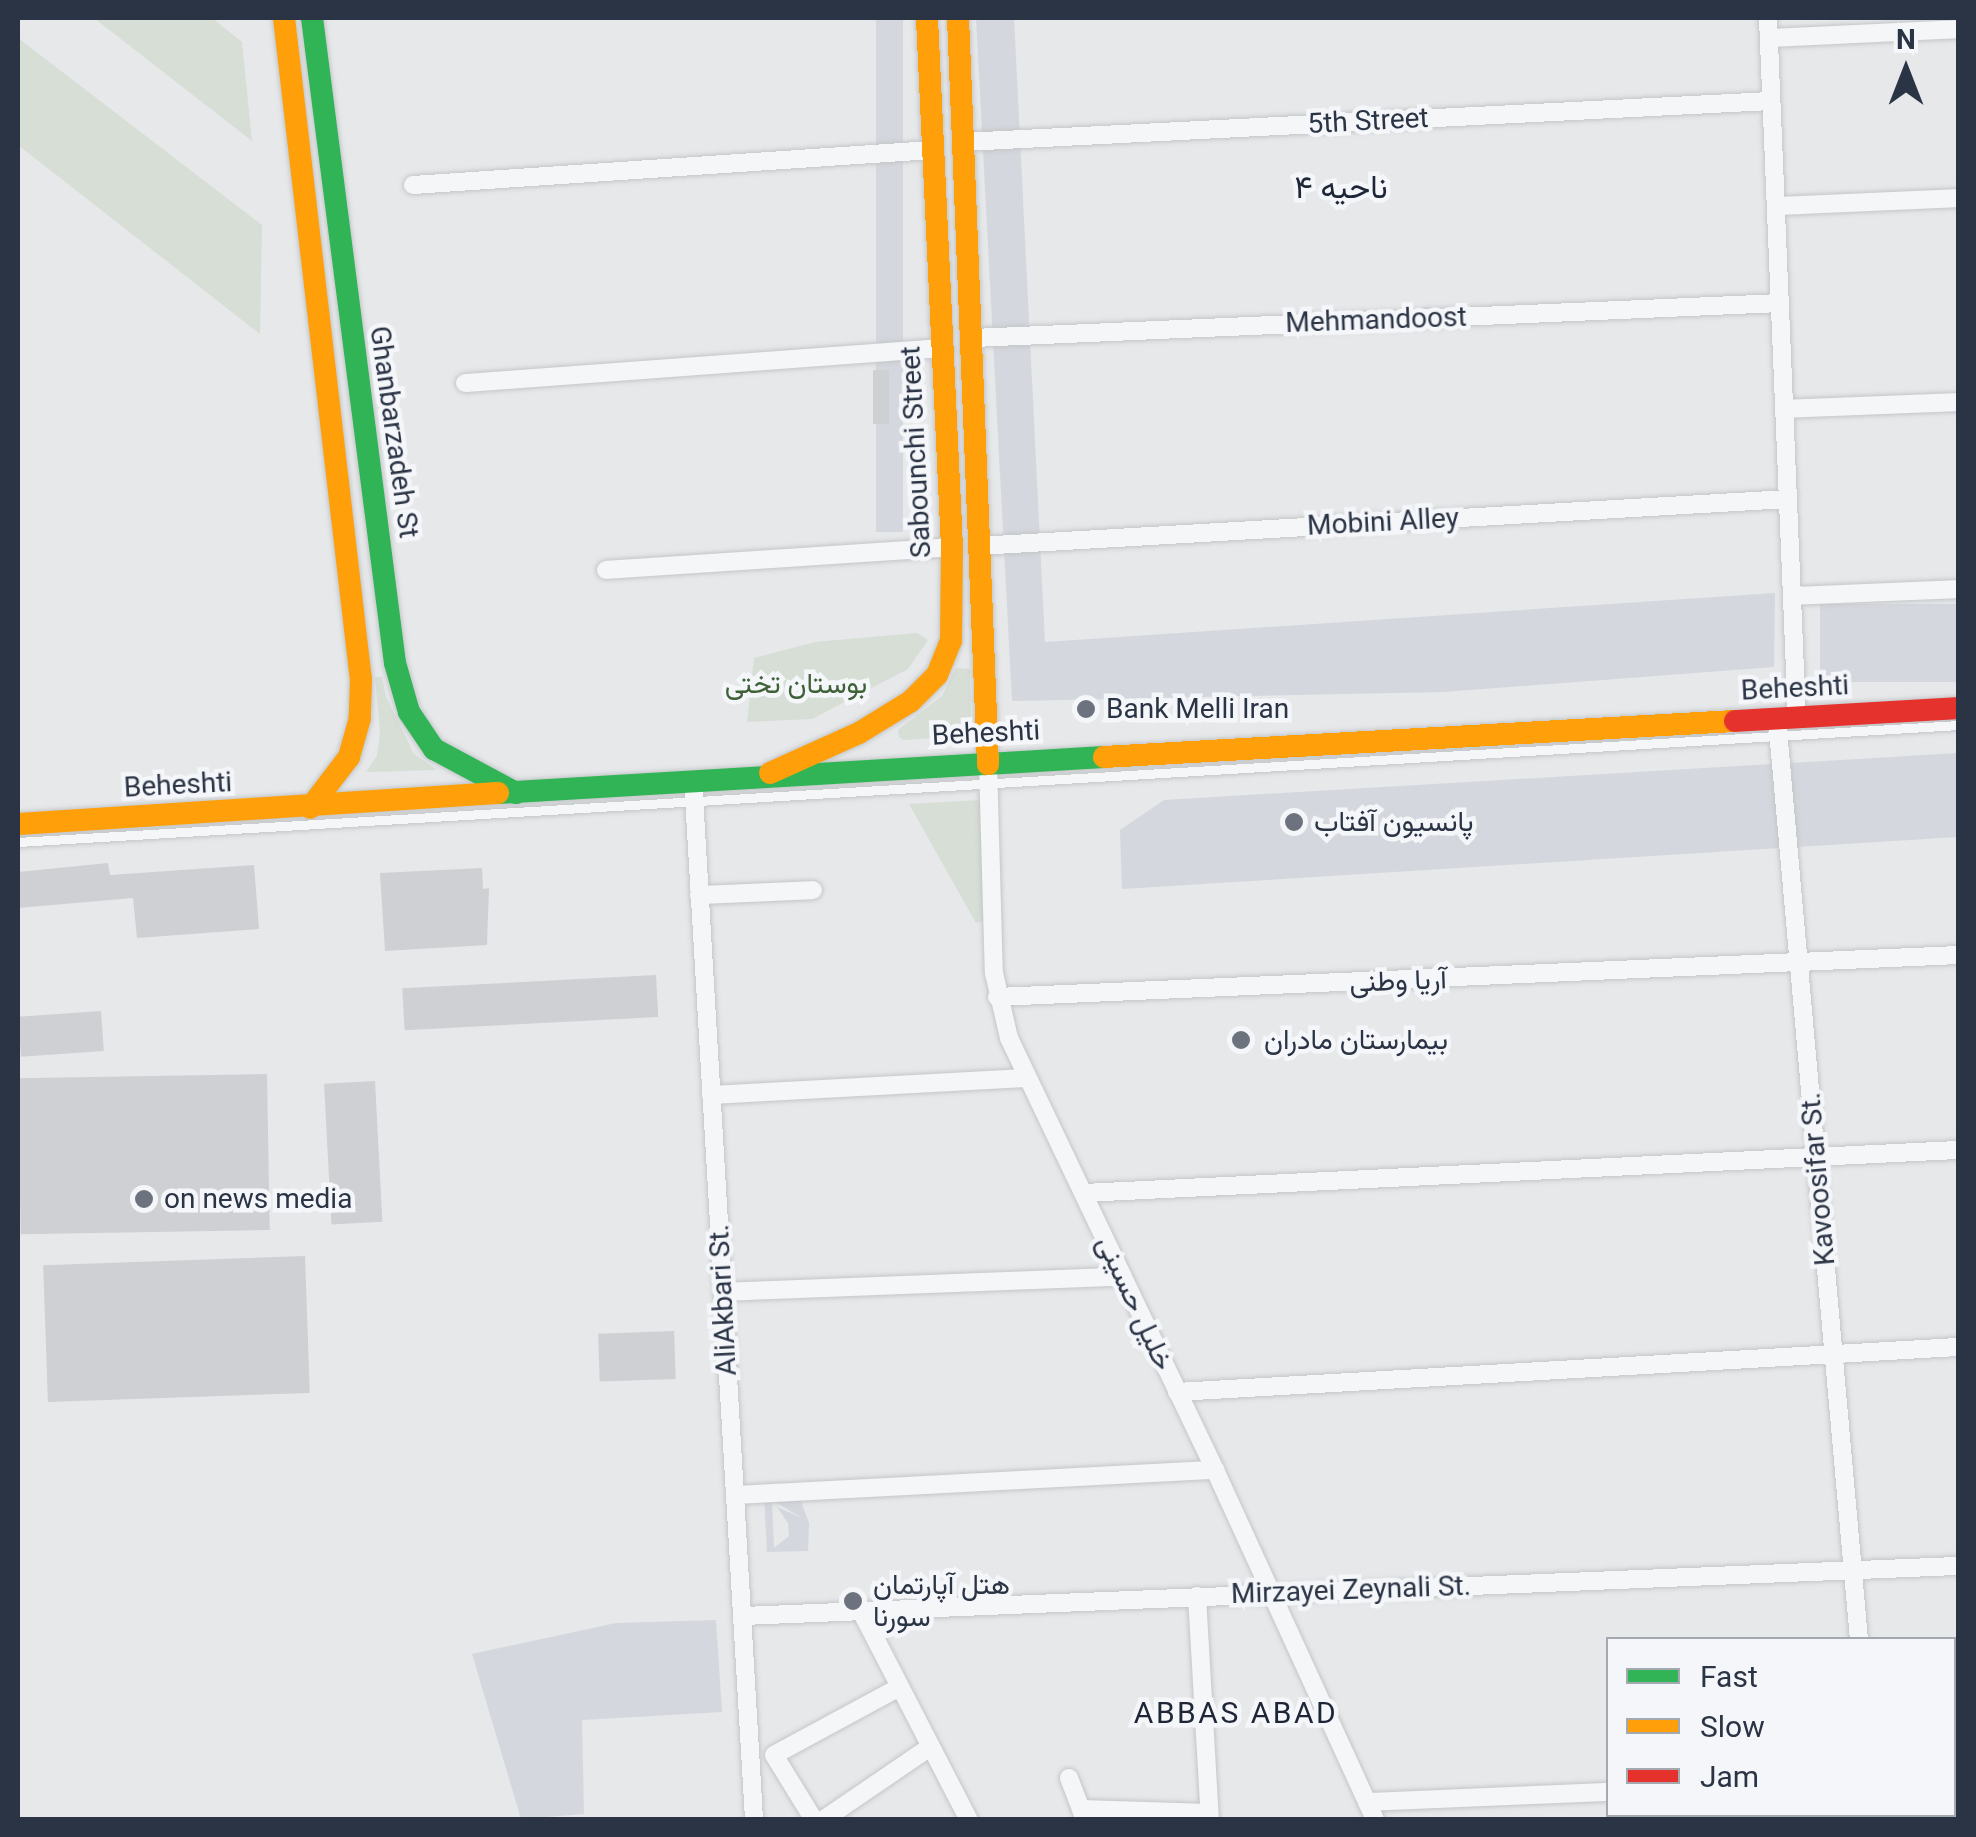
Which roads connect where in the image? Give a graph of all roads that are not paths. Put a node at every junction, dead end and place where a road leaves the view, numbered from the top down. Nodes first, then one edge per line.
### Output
1 (284, 18) edge
2 (312, 18) edge
3 (926, 18) edge
4 (958, 18) edge
5 (1768, 18) edge
6 (1958, 29) edge
7 (1769, 38) junction
8 (1772, 100) junction
9 (964, 142) junction
10 (932, 150) junction
11 (414, 185) dead end
12 (1958, 198) edge
13 (1776, 206) junction
14 (1780, 303) junction
15 (973, 338) junction
16 (940, 348) junction
17 (465, 383) dead end
18 (1958, 402) edge
19 (1784, 409) junction
20 (1788, 499) junction
21 (978, 546) junction
22 (952, 547) junction
23 (606, 570) dead end
24 (1958, 589) edge
25 (1792, 596) junction
26 (1958, 708) edge
27 (1784, 724) junction
28 (1958, 725) edge
29 (989, 774) junction
30 (762, 776) junction
31 (693, 790) junction
32 (520, 794) junction
33 (310, 808) junction
34 (18, 824) edge
35 (18, 842) edge
36 (813, 890) dead end
37 (700, 895) junction
38 (1958, 955) edge
39 (1799, 965) junction
40 (997, 997) junction
41 (1026, 1078) junction
42 (711, 1094) junction
43 (1958, 1150) edge
44 (1816, 1157) junction
45 (1084, 1194) junction
46 (1122, 1276) junction
47 (723, 1292) junction
48 (1958, 1347) edge
49 (1834, 1352) junction
50 (1176, 1392) junction
51 (1215, 1470) junction
52 (735, 1494) junction
53 (1958, 1566) edge
54 (1853, 1570) junction
55 (1268, 1593) junction
56 (1197, 1596) junction
57 (861, 1611) junction
58 (743, 1616) junction
59 (1860, 1637) edge
60 (898, 1688) junction
61 (930, 1747) junction
62 (1070, 1778) dead end
63 (1606, 1792) edge
64 (1083, 1814) edge
65 (1369, 1815) edge
66 (1210, 1816) edge
67 (754, 1820) edge
68 (814, 1820) edge
69 (823, 1820) edge
70 (969, 1820) edge

1 - 33 main road
2 - 32 main road, Ghanbarzadeh St
3 - 10 main road, Sabounchi Street
4 - 9 main road, Sabounchi Street
5 - 7 street, Kavoosifar St.
6 - 7 street
7 - 8 street, Kavoosifar St.
8 - 9 street, 5th Street
8 - 13 street, Kavoosifar St.
9 - 15 main road, Sabounchi Street
10 - 11 street
10 - 16 main road, Sabounchi Street
12 - 13 street
13 - 14 street, Kavoosifar St.
14 - 15 street, Mehmandoost
14 - 19 street, Kavoosifar St.
15 - 21 main road, Sabounchi Street
16 - 17 street
16 - 22 main road, Sabounchi Street
18 - 19 street
19 - 20 street, Kavoosifar St.
20 - 21 street, Mobini Alley
20 - 25 street, Kavoosifar St.
21 - 22 main road
21 - 29 main road, Sabounchi Street
22 - 23 street
22 - 30 main road, Sabounchi Street
24 - 25 street
25 - 27 street, Kavoosifar St.
26 - 27 main road, Beheshti
27 - 28 lane
27 - 29 main road, Beheshti
27 - 39 street, Kavoosifar St.
29 - 30 main road, Beheshti
29 - 31 lane
29 - 40 street, خلیل حسینی
30 - 31 main road, Beheshti
31 - 32 main road, Beheshti
31 - 35 lane
31 - 37 street, AliAkbari St.
32 - 33 main road, Beheshti
33 - 34 main road, Beheshti
36 - 37 street
37 - 42 street, AliAkbari St.
38 - 39 street, آریا وطنی
39 - 40 street, آریا وطنی
39 - 44 street, Kavoosifar St.
40 - 41 street, خلیل حسینی
41 - 42 street
41 - 45 street, خلیل حسینی
42 - 47 street, AliAkbari St.
43 - 44 street
44 - 45 street
44 - 49 street, Kavoosifar St.
45 - 46 street, خلیل حسینی
46 - 47 street
46 - 50 street, خلیل حسینی
47 - 52 street, AliAkbari St.
48 - 49 street
49 - 50 street
49 - 54 street, Kavoosifar St.
50 - 51 street, خلیل حسینی
51 - 52 street
51 - 55 street, خلیل حسینی
52 - 58 street, AliAkbari St.
53 - 54 street, Mirzayei Zeynali St.
54 - 55 street, Mirzayei Zeynali St.
54 - 59 street, Kavoosifar St.
55 - 56 street, Mirzayei Zeynali St.
55 - 65 street, خلیل حسینی
56 - 57 street, Mirzayei Zeynali St.
56 - 66 street
57 - 58 street, Mirzayei Zeynali St.
57 - 60 street
58 - 67 street, AliAkbari St.
60 - 61 street
60 - 68 street
61 - 69 street
61 - 70 street
62 - 64 street
63 - 65 street
64 - 66 street

